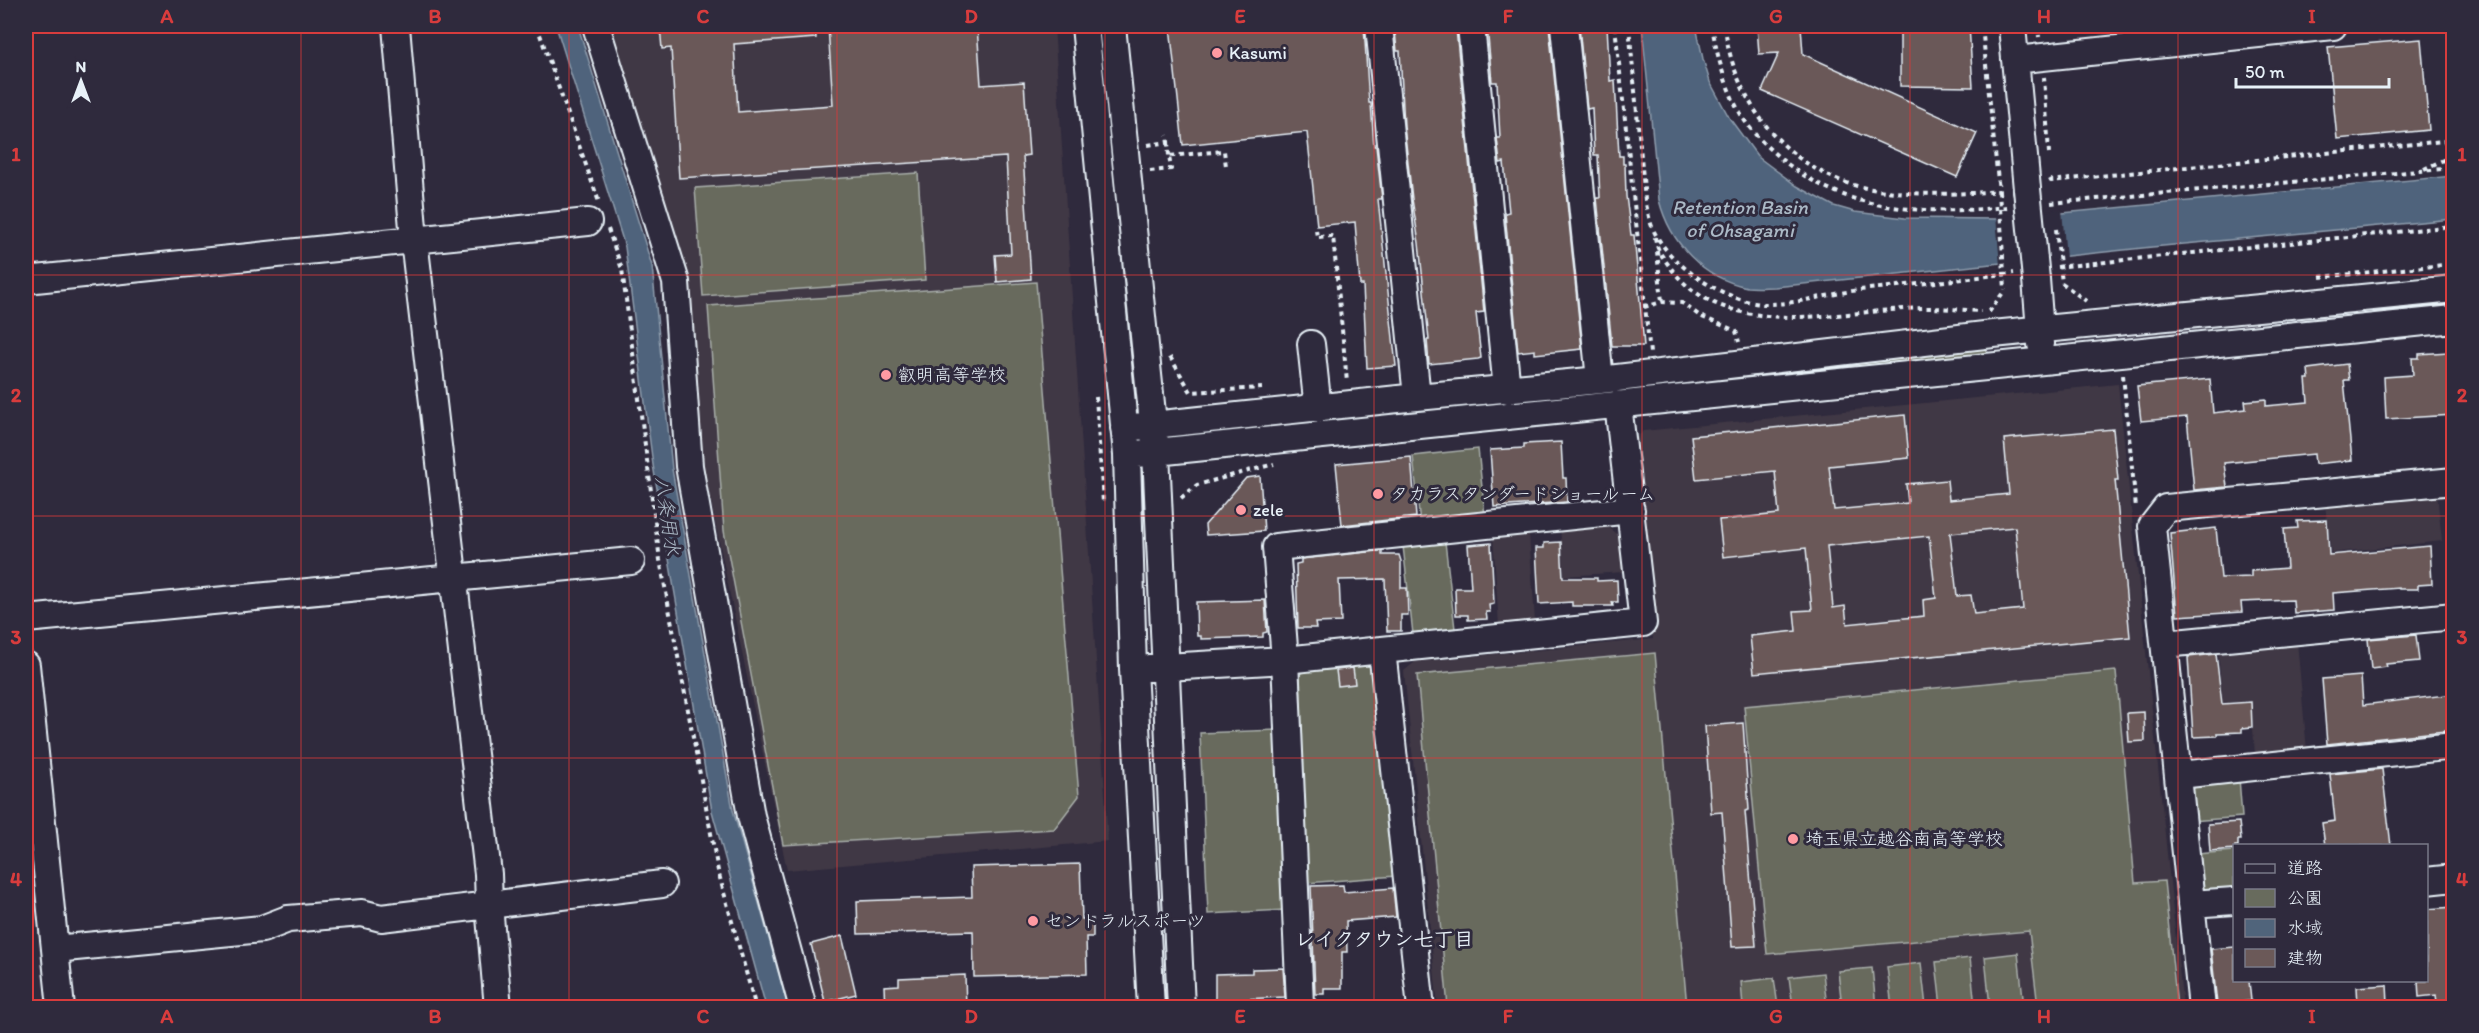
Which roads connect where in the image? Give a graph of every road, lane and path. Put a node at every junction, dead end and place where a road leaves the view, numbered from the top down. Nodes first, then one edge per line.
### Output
1 (396, 26) edge
2 (537, 26) edge
3 (596, 26) edge
4 (1084, 26) edge
5 (1112, 26) edge
6 (1379, 26) edge
7 (1471, 26) edge
8 (1564, 26) edge
9 (1615, 26) edge
10 (1629, 26) edge
11 (1725, 26) edge
12 (1982, 26) edge
13 (2012, 26) edge
14 (2038, 26) edge
15 (2333, 26) edge
16 (2042, 57) junction
17 (2015, 60) junction
18 (1167, 135) dead end
19 (2454, 140) edge
20 (1168, 142) junction
21 (1148, 145) dead end
22 (2454, 155) edge
23 (1170, 156) junction
24 (2049, 159) dead end
25 (1226, 166) dead end
26 (2050, 170) dead end
27 (2422, 170) dead end
28 (1150, 171) dead end
29 (1999, 191) junction
30 (598, 217) junction
31 (2454, 226) edge
32 (1316, 230) dead end
33 (1654, 233) junction
34 (414, 240) junction
35 (1657, 250) junction
36 (2037, 273) junction
37 (26, 280) edge
38 (2062, 283) dead end
39 (2454, 289) edge
40 (2084, 301) dead end
41 (1662, 302) junction
42 (1644, 307) junction
43 (2454, 319) edge
44 (2039, 329) junction
45 (1739, 343) dead end
46 (1311, 344) dead end
47 (1650, 353) dead end
48 (2043, 359) junction
49 (1600, 380) junction
50 (1347, 382) dead end
51 (1508, 390) junction
52 (1096, 393) dead end
53 (1416, 397) junction
54 (1618, 404) junction
55 (1318, 409) junction
56 (1153, 425) junction
57 (1124, 428) junction
58 (1156, 452) junction
59 (1127, 455) junction
60 (2454, 481) edge
61 (1104, 504) dead end
62 (1631, 510) junction
63 (631, 561) dead end
64 (453, 579) junction
65 (2454, 616) edge
66 (26, 619) edge
67 (2165, 644) junction
68 (1382, 650) junction
69 (1285, 660) junction
70 (26, 665) edge
71 (1164, 667) junction
72 (1133, 669) junction
73 (2454, 746) edge
74 (2179, 775) junction
75 (2454, 878) edge
76 (2428, 881) edge
77 (662, 884) dead end
78 (2233, 901) edge
79 (2191, 904) junction
80 (489, 905) junction
81 (55, 949) junction
82 (1421, 1007) edge
83 (62, 1008) edge
84 (498, 1008) edge
85 (756, 1008) edge
86 (803, 1008) edge
87 (1151, 1008) edge
88 (1181, 1008) edge
89 (1304, 1008) edge
90 (1415, 1008) edge
91 (2202, 1008) edge

1 - 34 street
2 - 30 path
3 - 86 street
4 - 57 street
5 - 56 street
6 - 53 street
7 - 51 street
8 - 49 street
9 - 42 path
10 - 33 path
11 - 29 path
12 - 29 path
13 - 17 street
14 - 16 path
15 - 16 street
16 - 17 street
16 - 24 path
17 - 36 street, bridge
18 - 20 path
19 - 26 path
20 - 21 path
20 - 23 path
22 - 27 path
23 - 25 path
23 - 28 path
29 - 35 path, bridge
30 - 34 street
30 - 85 path
31 - 36 path
32 - 50 path
33 - 35 path
33 - 36 path
34 - 37 street
34 - 64 street
35 - 41 path
36 - 44 street
38 - 40 path
39 - 44 street
41 - 42 path
41 - 45 path
42 - 47 path
43 - 48 street
44 - 48 street
44 - 49 street
46 - 55 street
48 - 54 street
49 - 51 street
51 - 53 street
52 - 61 path
53 - 55 street
54 - 58 street
54 - 62 street
55 - 56 street
56 - 57 street
56 - 58 street
57 - 59 street
58 - 59 street
58 - 71 street
59 - 72 street
60 - 67 street
62 - 68 street
62 - 69 street
63 - 64 street
64 - 66 street
64 - 80 street
65 - 67 street
67 - 74 street
68 - 69 street
68 - 82 street
69 - 71 street
69 - 89 street
70 - 81 street
71 - 72 street
71 - 88 street
72 - 87 street
73 - 74 street
74 - 79 street
75 - 76 street
77 - 80 street
78 - 79 street
79 - 91 street
80 - 81 street
80 - 84 street
81 - 83 street
82 - 90 street

